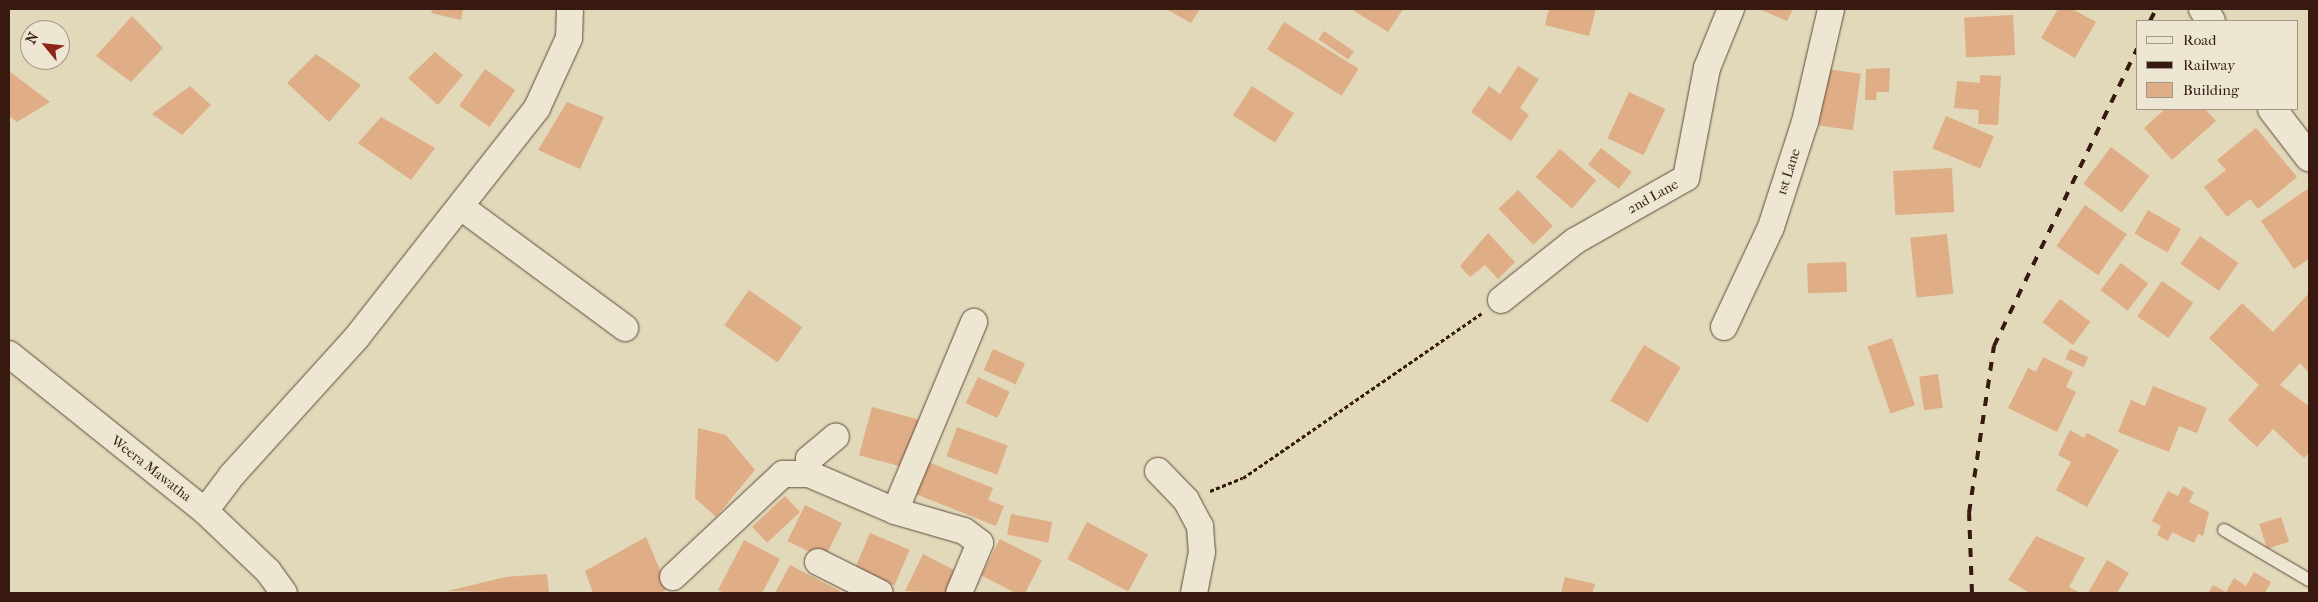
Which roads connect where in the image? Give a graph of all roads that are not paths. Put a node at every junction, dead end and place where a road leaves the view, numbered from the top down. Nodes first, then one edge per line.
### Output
1 (570, 9) edge
2 (1731, 9) edge
3 (1830, 9) edge
4 (2202, 9) edge
5 (2210, 20) edge
6 (2273, 110) edge
7 (2309, 157) edge
8 (461, 207) junction
9 (1501, 300) road end
10 (974, 322) dead end
11 (1724, 327) dead end
12 (625, 328) dead end
13 (9, 354) edge
14 (836, 436) dead end
15 (1158, 471) dead end
16 (809, 474) junction
17 (205, 511) junction
18 (895, 511) junction
19 (2224, 530) dead end
20 (818, 562) dead end
21 (673, 577) dead end
22 (2309, 580) edge
23 (284, 593) edge
24 (880, 593) edge
25 (959, 593) edge
26 (1194, 593) edge

1 - 8 street
2 - 9 street, 2nd Lane
3 - 11 street, 1st Lane
4 - 5 street
6 - 7 street
8 - 12 street
8 - 17 street
10 - 18 street
13 - 17 street, Weera Mawatha
14 - 16 street
15 - 26 street
16 - 18 street
16 - 21 street
17 - 23 street, Weera Mawatha
18 - 25 street
19 - 22 lane
20 - 24 street

